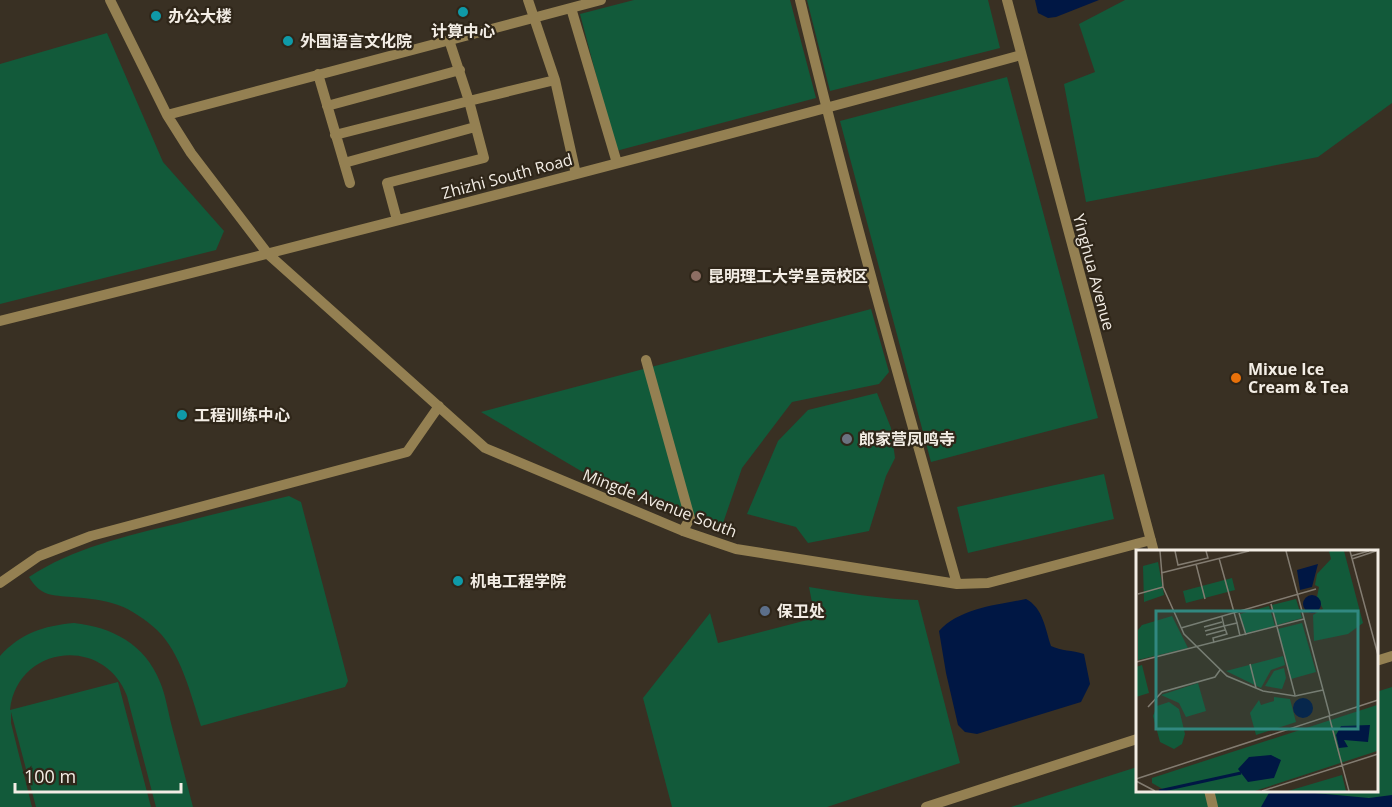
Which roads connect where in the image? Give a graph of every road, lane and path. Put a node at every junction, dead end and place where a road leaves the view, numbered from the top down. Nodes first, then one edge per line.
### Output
1 (110, 0) edge
2 (528, 0) edge
3 (602, 0) edge
4 (800, 0) edge
5 (1007, 0) edge
6 (572, 8) junction
7 (533, 17) junction
8 (449, 40) junction
9 (1021, 55) junction
10 (460, 70) junction
11 (318, 74) junction
12 (555, 80) junction
13 (469, 101) junction
14 (327, 106) junction
15 (826, 109) junction
16 (167, 115) junction
17 (475, 127) junction
18 (335, 135) junction
19 (344, 163) junction
20 (617, 163) junction
21 (576, 174) junction
22 (350, 183) dead end
23 (397, 220) junction
24 (268, 254) junction
25 (0, 321) edge
26 (646, 360) dead end
27 (439, 406) junction
28 (683, 531) junction
29 (1151, 540) junction
30 (1154, 550) edge
31 (0, 583) edge
32 (957, 584) junction
33 (1392, 656) edge
34 (1377, 661) edge
35 (1136, 739) edge
36 (1209, 792) edge
37 (926, 807) edge
38 (1213, 807) edge

1 - 16 street, Mingde Avenue South
2 - 7 street
3 - 6 street
4 - 15 street
5 - 9 street, Yinghua Avenue
6 - 7 street
6 - 20 street
7 - 8 street
7 - 12 street
8 - 10 street
8 - 11 street
9 - 15 street, Zhizhi South Road
9 - 29 street, Yinghua Avenue
10 - 13 street
10 - 14 street
11 - 14 street
11 - 16 street
12 - 13 street
12 - 21 street
13 - 17 street
13 - 18 street
14 - 18 street
15 - 20 street, Zhizhi South Road
15 - 32 street
16 - 24 street, Mingde Avenue South
17 - 19 street
17 - 23 street
18 - 19 street
19 - 22 street
20 - 21 street, Zhizhi South Road
21 - 23 street, Zhizhi South Road
23 - 24 street, Zhizhi South Road
24 - 25 street, Zhizhi South Road
24 - 27 street, Mingde Avenue South
26 - 28 street
27 - 28 street, Mingde Avenue South
27 - 31 street
28 - 32 street, Mingde Avenue South
29 - 30 street, Yinghua Avenue
29 - 32 street, Mingde Avenue South
33 - 34 street
35 - 37 street
36 - 38 street

